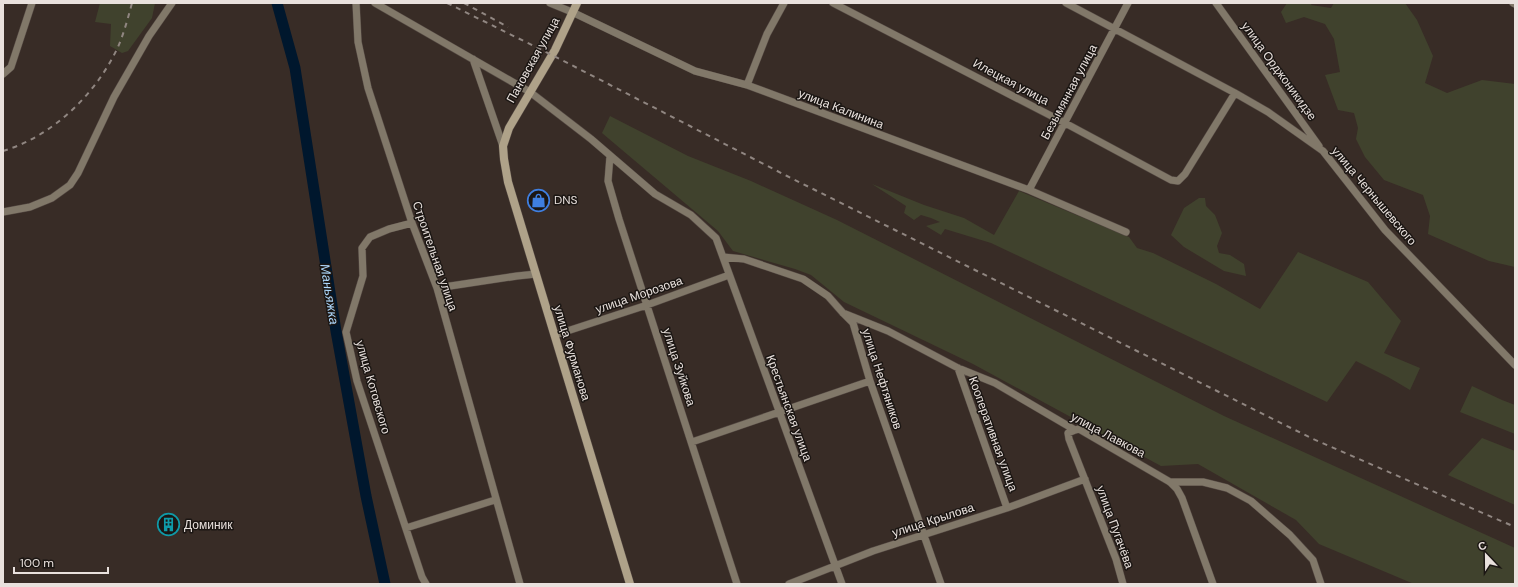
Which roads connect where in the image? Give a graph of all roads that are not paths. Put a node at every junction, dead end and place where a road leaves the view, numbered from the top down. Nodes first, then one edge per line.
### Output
1 (32, 3) edge
2 (172, 3) edge
3 (356, 3) edge
4 (375, 3) edge
5 (550, 3) edge
6 (577, 3) edge
7 (784, 3) edge
8 (833, 3) edge
9 (1066, 3) edge
10 (1128, 3) edge
11 (1216, 3) edge
12 (572, 12) junction
13 (1115, 30) junction
14 (473, 60) junction
15 (3, 74) edge
16 (747, 86) junction
17 (530, 92) junction
18 (1235, 93) junction
19 (1065, 123) junction
20 (509, 128) joint
21 (504, 146) junction
22 (1323, 151) junction
23 (610, 156) junction
24 (1029, 190) junction
25 (3, 212) edge
26 (412, 223) junction
27 (1126, 232) dead end
28 (724, 257) junction
29 (536, 274) junction
30 (729, 275) junction
31 (437, 288) junction
32 (647, 305) junction
33 (842, 313) junction
34 (555, 335) junction
35 (1515, 365) edge
36 (958, 368) junction
37 (870, 380) junction
38 (778, 412) junction
39 (1075, 430) junction
40 (692, 442) junction
41 (1085, 479) junction
42 (1170, 482) junction
43 (495, 500) junction
44 (1007, 508) junction
45 (406, 528) junction
46 (923, 534) junction
47 (835, 567) junction
48 (423, 582) edge
49 (520, 584) edge
50 (630, 584) edge
51 (737, 584) edge
52 (789, 584) edge
53 (842, 584) edge
54 (941, 584) edge
55 (1123, 584) edge
56 (1214, 584) edge
57 (1322, 584) edge

1 - 15 street
2 - 25 street
3 - 26 street, Строительная улица
4 - 14 street
5 - 12 street, улица Калинина
6 - 12 main road, Пановская улица
7 - 16 street
8 - 19 street, Илецкая улица
9 - 13 street, улица Чернышевского
10 - 13 street, Безымянная улица
11 - 22 street, улица Орджоникидзе
12 - 16 street, улица Калинина
12 - 17 main road, Пановская улица
13 - 18 street, улица Чернышевского
13 - 19 street, Безымянная улица
14 - 17 street
14 - 21 street
16 - 24 street, улица Калинина
17 - 20 main road, Пановская улица
17 - 23 street
18 - 19 street, Илецкая улица
18 - 22 street, улица Чернышевского
19 - 24 street, Безымянная улица
20 - 21 main road, улица Фурманова
21 - 29 main road, улица Фурманова
22 - 35 street, улица Чернышевского
23 - 28 street, Крестьянская улица
23 - 32 street, улица Зуйкова
24 - 27 street, улица Калинина
26 - 31 street, Строительная улица
26 - 45 street, улица Котовского
28 - 30 street, Крестьянская улица
28 - 33 street, улица Нефтяников
29 - 31 street
29 - 34 main road, улица Фурманова
30 - 32 street, улица Морозова
30 - 38 street, Крестьянская улица
31 - 43 street, Строительная улица
32 - 34 street, улица Морозова
32 - 40 street, улица Зуйкова
33 - 36 street, улица Лавкова
33 - 37 street, улица Нефтяников
34 - 50 main road, улица Фурманова
36 - 39 street, улица Лавкова
36 - 44 street, Кооперативная улица
37 - 38 street
37 - 46 street, улица Нефтяников
38 - 40 street
38 - 47 street, Крестьянская улица
39 - 41 street, улица Пугачёва
39 - 42 street, улица Лавкова
40 - 51 street, улица Зуйкова
41 - 44 street, улица Крылова
41 - 55 street, улица Пугачёва
42 - 56 street, улица Лавкова
42 - 57 street
43 - 45 street
43 - 49 street, Строительная улица
44 - 46 street, улица Крылова
45 - 48 street, улица Котовского
46 - 47 street, улица Крылова
46 - 54 street, улица Нефтяников
47 - 52 street, улица Крылова
47 - 53 street, Крестьянская улица

